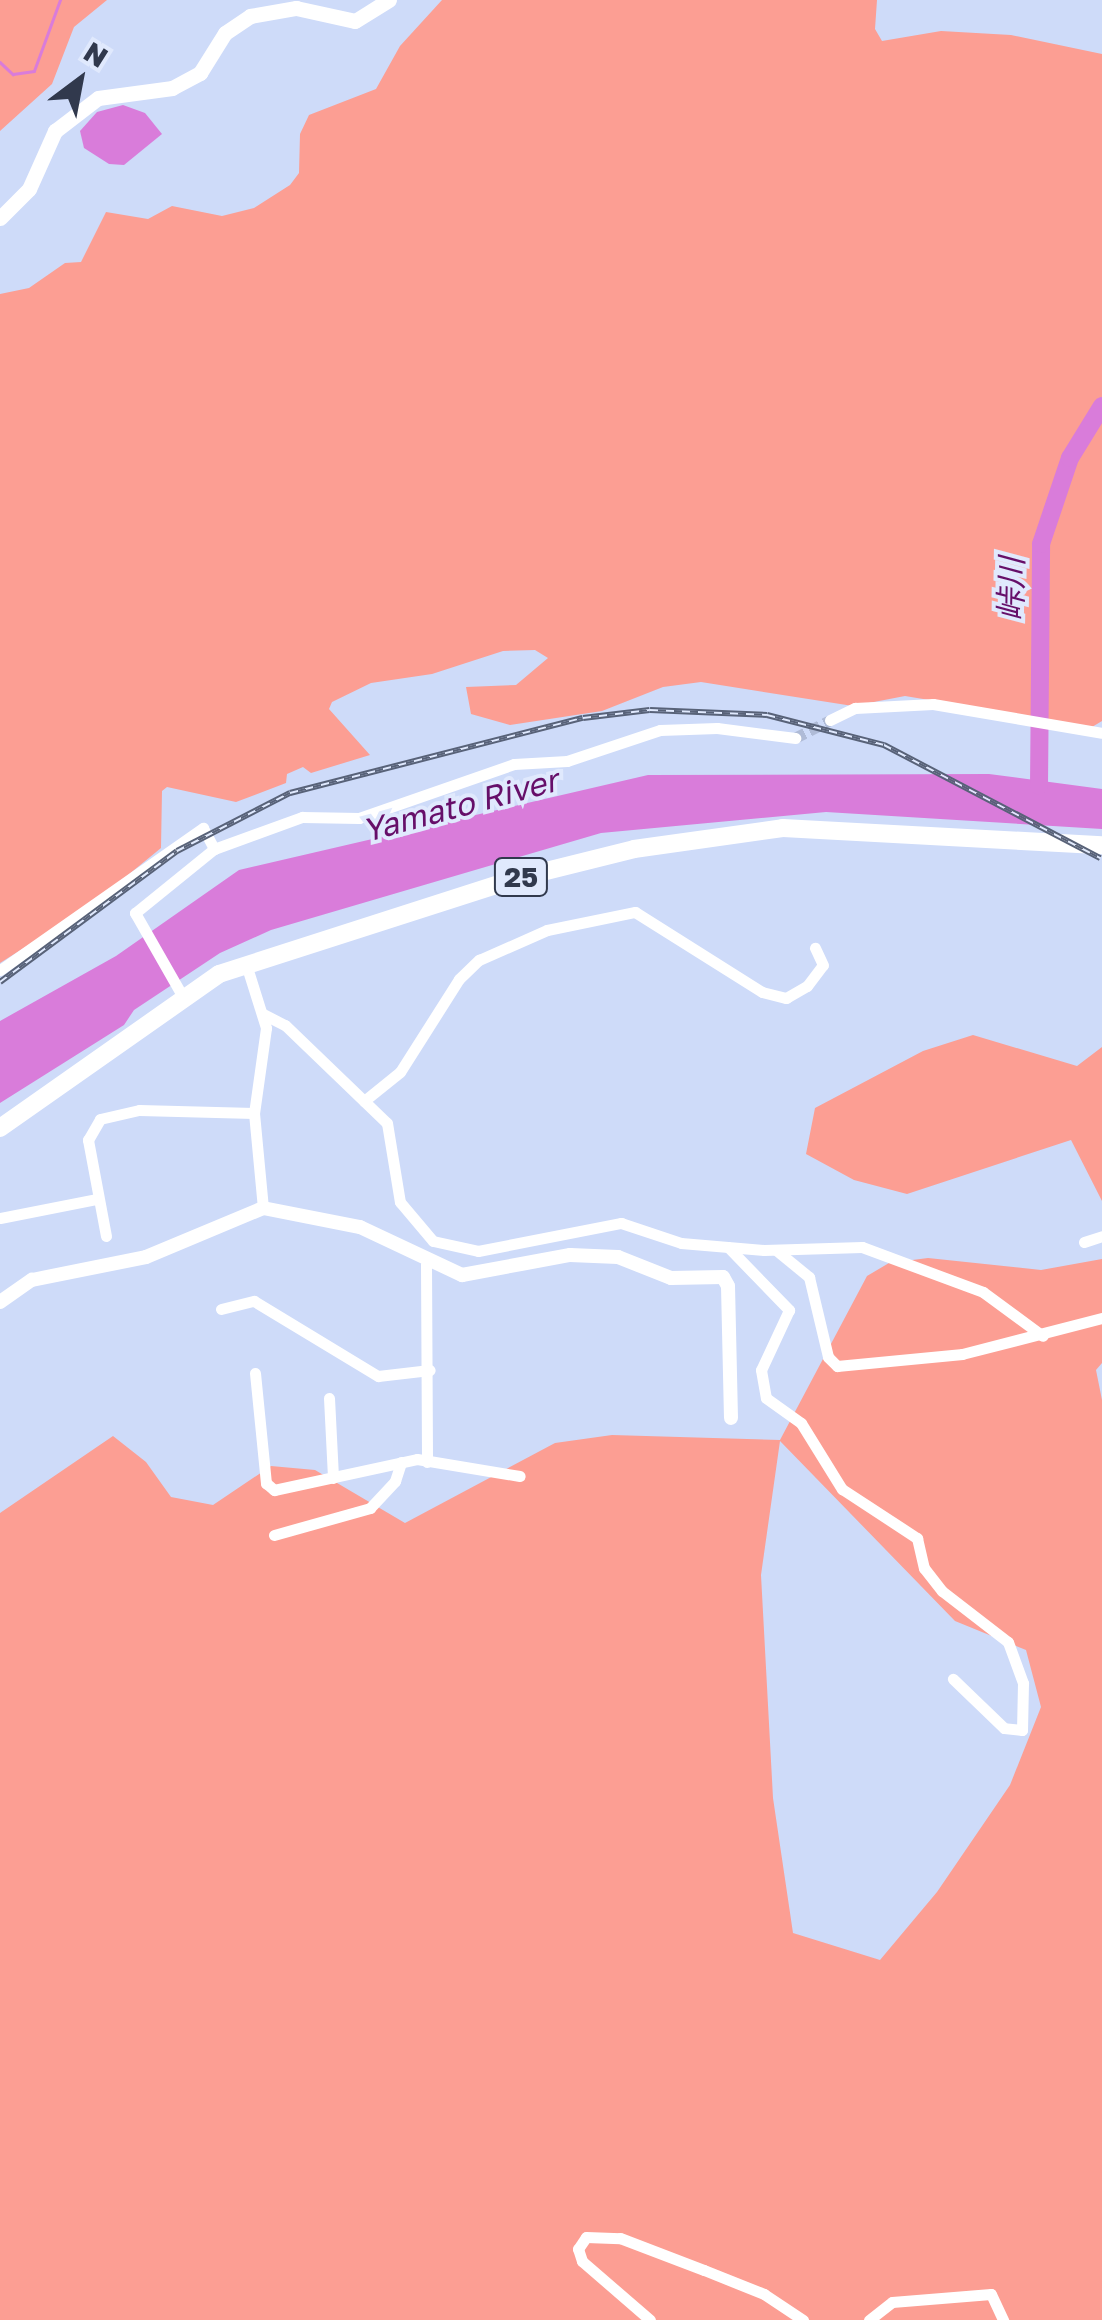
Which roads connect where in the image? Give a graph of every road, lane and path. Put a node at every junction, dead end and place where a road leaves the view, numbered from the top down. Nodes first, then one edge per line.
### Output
1 (389, 0) edge
2 (0, 218) edge
3 (830, 720) tunnel mouth
4 (1102, 732) edge
5 (795, 738) tunnel mouth
6 (1102, 845) edge
7 (214, 849) junction
8 (815, 948) dead end
9 (246, 964) junction
10 (0, 970) edge
11 (178, 990) junction
12 (264, 1014) junction
13 (364, 1101) junction
14 (254, 1113) junction
15 (0, 1128) edge
16 (96, 1199) junction
17 (262, 1208) junction
18 (0, 1218) edge
19 (106, 1236) dead end
20 (1102, 1236) edge
21 (1084, 1242) dead end
22 (728, 1247) junction
23 (775, 1249) junction
24 (426, 1264) junction
25 (0, 1302) edge
26 (221, 1309) dead end
27 (1102, 1318) edge
28 (1044, 1336) junction
29 (430, 1370) junction
30 (255, 1372) dead end
31 (329, 1398) dead end
32 (731, 1418) dead end
33 (402, 1462) junction
34 (427, 1462) junction
35 (520, 1476) dead end
36 (333, 1478) junction
37 (274, 1535) dead end
38 (953, 1679) dead end
39 (650, 2320) edge
40 (803, 2320) edge
41 (869, 2320) edge
42 (1003, 2320) edge

1 - 2 main road
3 - 4 street
5 - 7 street
6 - 9 highway, 25
7 - 10 street
7 - 11 street
8 - 13 street
9 - 11 highway, 25
9 - 12 street
11 - 15 highway, 25
12 - 13 street
12 - 14 street
13 - 22 street
14 - 16 street
14 - 17 street
16 - 18 street
16 - 19 street
17 - 24 street
17 - 25 street
20 - 21 street
22 - 23 street
22 - 38 street
23 - 28 street
23 - 28 street
24 - 29 street
24 - 32 street
26 - 29 street
27 - 28 street
29 - 34 street
30 - 36 street
31 - 36 street
33 - 34 street
33 - 36 street
33 - 37 street
34 - 35 street
39 - 40 street
41 - 42 street

